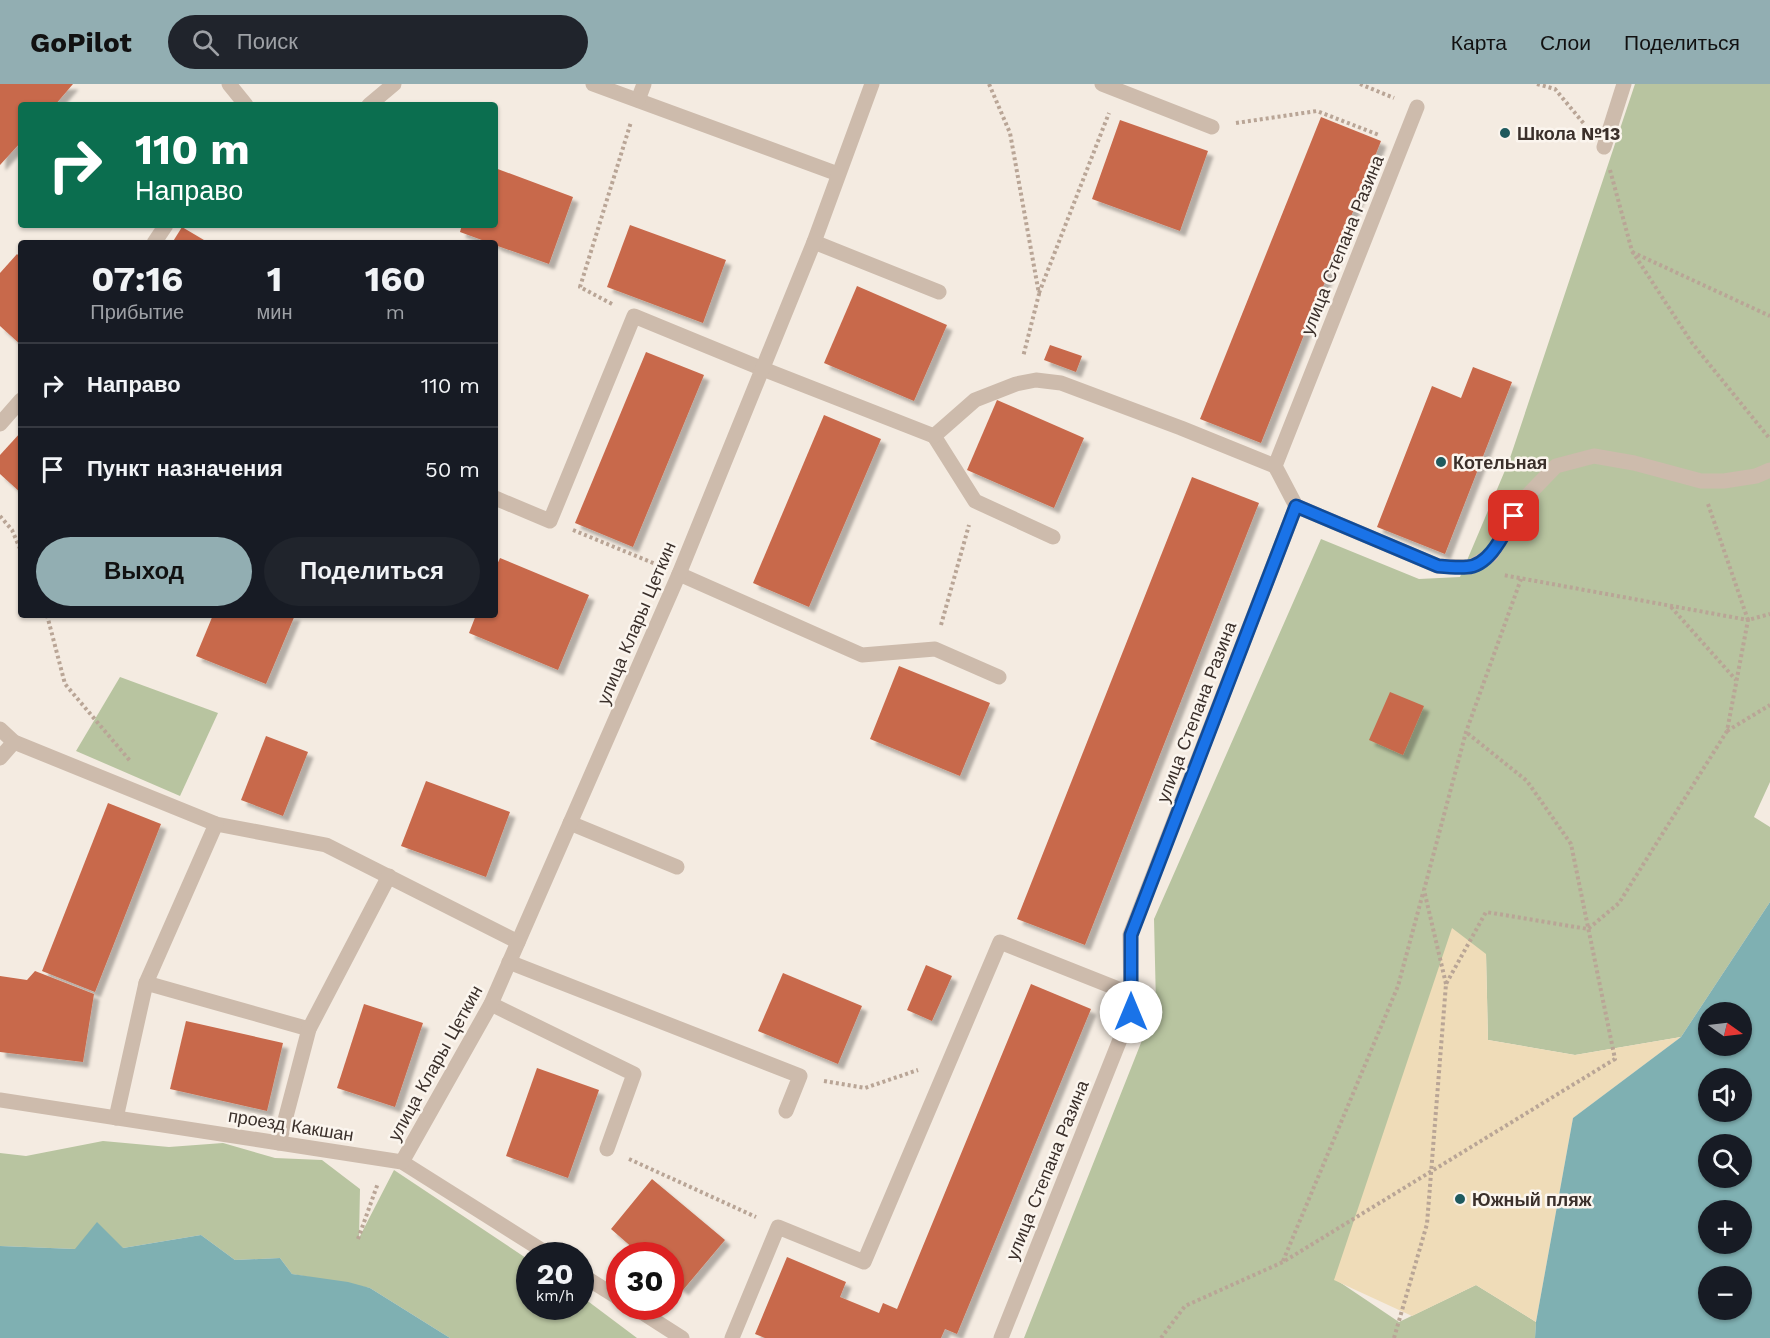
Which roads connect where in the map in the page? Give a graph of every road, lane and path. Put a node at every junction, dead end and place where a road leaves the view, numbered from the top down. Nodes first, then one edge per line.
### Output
1 (229, 84) edge
2 (394, 84) edge
3 (593, 84) edge
4 (644, 84) edge
5 (872, 84) edge
6 (989, 84) edge
7 (1102, 84) edge
8 (1360, 84) edge
9 (1537, 84) edge
10 (1624, 84) edge
11 (1118, 90) junction
12 (638, 100) junction
13 (244, 102) edge
14 (373, 102) edge
15 (1417, 107) joint
16 (1212, 127) joint
17 (1402, 144) junction
18 (1604, 147) junction
19 (838, 174) junction
20 (814, 242) junction
21 (1632, 251) junction
22 (939, 292) dead end
23 (1039, 294) junction
24 (634, 316) junction
25 (1770, 316) edge
26 (763, 369) junction
27 (1016, 384) junction
28 (18, 403) edge
29 (0, 424) edge
30 (934, 436) junction
31 (1770, 439) edge
32 (1275, 466) junction
33 (1770, 470) edge
34 (1701, 481) junction
35 (498, 499) edge
36 (975, 501) junction
37 (1296, 506) junction
38 (0, 516) edge
39 (550, 520) junction
40 (1053, 537) dead end
41 (18, 544) edge
42 (1470, 567) junction
43 (679, 574) junction
44 (1521, 579) junction
45 (1671, 606) junction
46 (1770, 614) edge
47 (48, 618) edge
48 (1748, 620) junction
49 (935, 649) junction
50 (999, 676) dead end
51 (1736, 680) junction
52 (1770, 705) edge
53 (0, 729) edge
54 (1727, 731) junction
55 (1466, 732) junction
56 (14, 742) junction
57 (0, 758) edge
58 (138, 770) dead end
59 (570, 823) junction
60 (216, 824) junction
61 (677, 867) dead end
62 (389, 876) junction
63 (1424, 890) junction
64 (1588, 929) junction
65 (518, 942) junction
66 (509, 962) junction
67 (146, 983) junction
68 (1446, 984) junction
69 (1131, 994) junction
70 (491, 1004) junction
71 (309, 1029) junction
72 (951, 1058) junction
73 (800, 1076) junction
74 (0, 1100) edge
75 (786, 1111) dead end
76 (116, 1118) junction
77 (279, 1143) junction
78 (607, 1149) joint
79 (386, 1160) junction
80 (402, 1162) junction
81 (1432, 1170) junction
82 (778, 1227) junction
83 (358, 1239) dead end
84 (529, 1242) edge
85 (1282, 1262) junction
86 (654, 1320) edge
87 (682, 1338) edge
88 (732, 1338) edge
89 (1000, 1338) edge
90 (1161, 1338) edge
91 (1394, 1338) edge

1 - 13 street
2 - 14 street
3 - 12 street
4 - 12 street
5 - 19 street, улица Клары Цеткин
6 - 23 path
7 - 11 street
8 - 15 path
9 - 18 path
10 - 18 street
11 - 16 street
11 - 23 path
12 - 19 street
12 - 24 path
15 - 17 street, улица Степана Разина
16 - 17 path
17 - 32 street, улица Степана Разина
18 - 21 path
19 - 20 street, улица Клары Цеткин
20 - 22 street
20 - 26 street, улица Клары Цеткин
21 - 25 path
21 - 31 path
23 - 27 path
24 - 26 street
24 - 39 street
26 - 30 street
26 - 43 street, улица Клары Цеткин
27 - 30 street
27 - 32 street
28 - 29 street
30 - 36 street
32 - 37 street
33 - 34 street
34 - 42 street
34 - 48 path
35 - 39 street
36 - 40 street
36 - 49 path
37 - 42 street
37 - 69 street, улица Степана Разина
38 - 41 path
39 - 43 path
42 - 44 path
43 - 49 street
43 - 59 street, улица Клары Цеткин
44 - 45 path
44 - 55 path
45 - 48 path
45 - 51 path
46 - 48 path
47 - 58 path
48 - 51 path
49 - 50 street
51 - 54 path
52 - 54 path
53 - 56 street
54 - 64 path
55 - 63 path
55 - 64 path
56 - 57 street
56 - 60 street
59 - 61 street
59 - 65 street, улица Клары Цеткин
60 - 62 street
60 - 67 street
62 - 65 street
62 - 71 street
63 - 68 path
63 - 85 path
64 - 68 path
64 - 81 path
65 - 66 street, улица Клары Цеткин
66 - 70 street, улица Клары Цеткин
66 - 73 street
67 - 71 street
67 - 76 street
68 - 81 path
69 - 72 street
69 - 89 street, улица Степана Разина
70 - 78 street
70 - 80 street, улица Клары Цеткин
71 - 77 street
72 - 73 path
72 - 82 street
73 - 75 street
74 - 76 street, проезд Какшан
76 - 77 street, проезд Какшан
77 - 79 street, проезд Какшан
78 - 82 path
79 - 80 street, проезд Какшан
79 - 83 path
80 - 84 street, проезд Какшан
81 - 85 path
81 - 91 path
82 - 88 street
85 - 90 path
86 - 87 street

